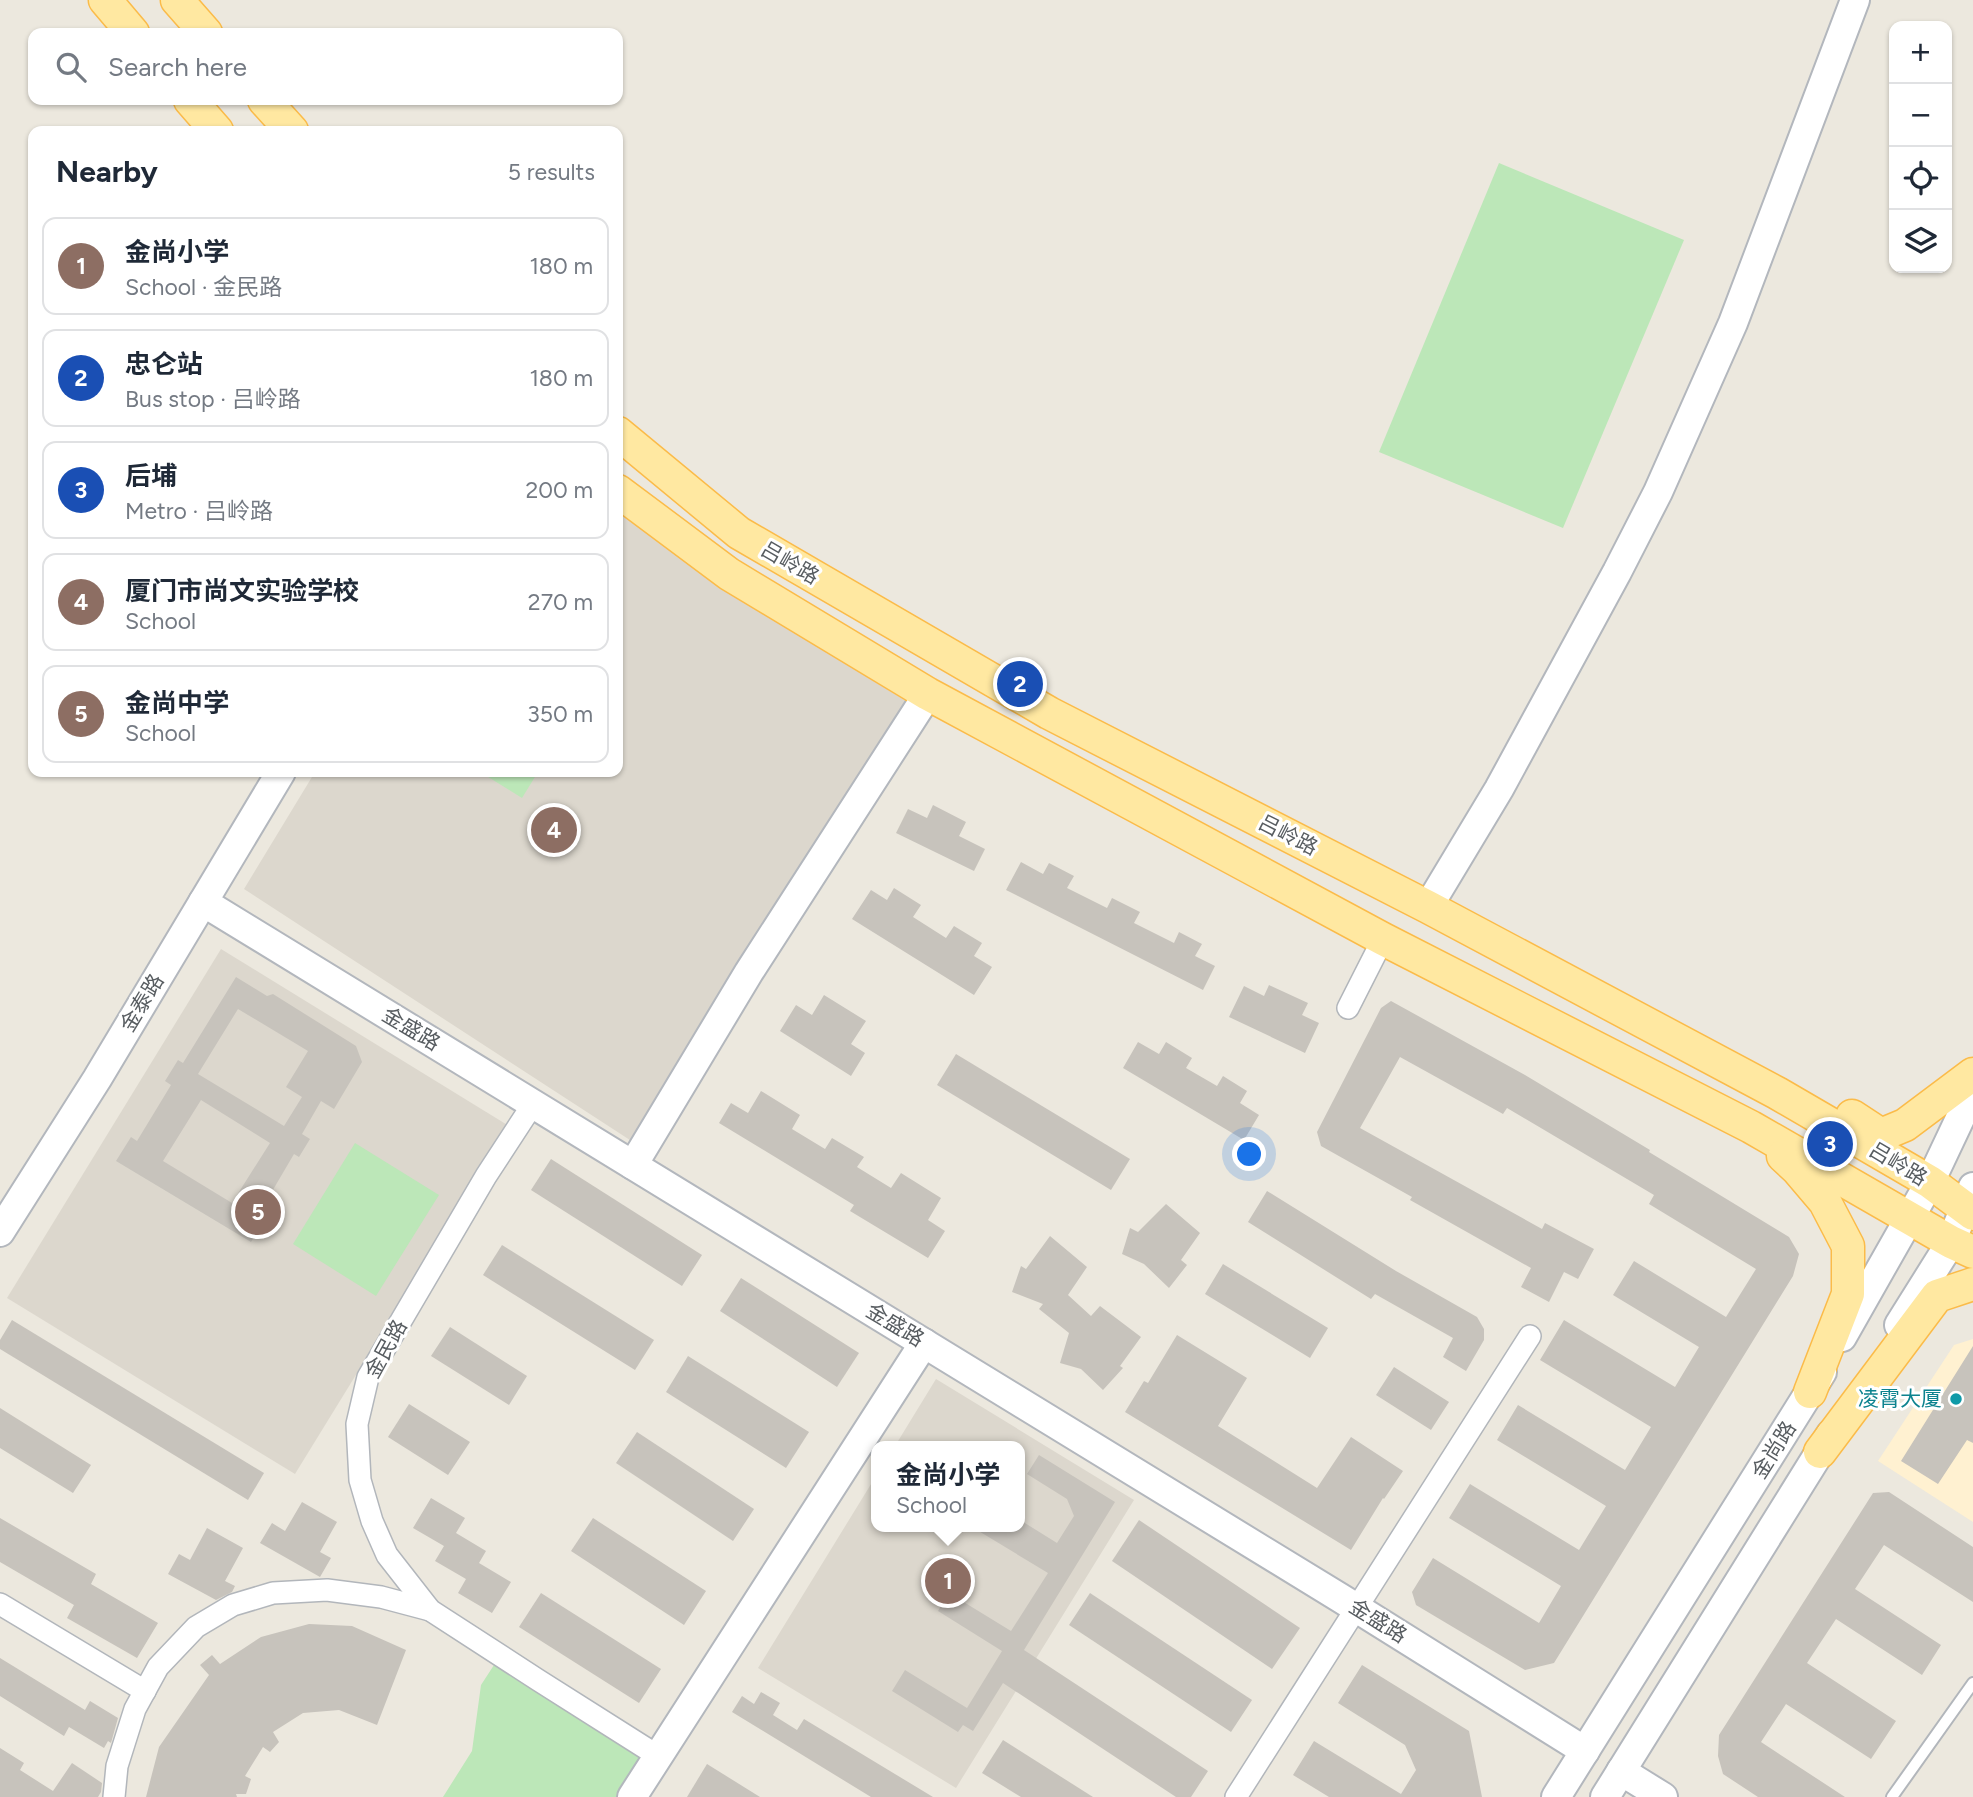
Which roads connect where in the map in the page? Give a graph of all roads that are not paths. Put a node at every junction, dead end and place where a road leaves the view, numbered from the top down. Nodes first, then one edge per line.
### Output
1 (105, 0) edge
2 (177, 0) edge
3 (1855, 0) edge
4 (129, 28) edge
5 (202, 28) edge
6 (194, 105) edge
7 (269, 105) edge
8 (213, 126) edge
9 (287, 126) edge
10 (623, 437) edge
11 (623, 495) edge
12 (928, 694) junction
13 (278, 777) edge
14 (203, 902) junction
15 (1428, 907) junction
16 (1383, 939) junction
17 (1348, 1008) dead end
18 (1973, 1074) edge
19 (1973, 1091) edge
20 (1777, 1093) junction
21 (533, 1104) junction
22 (1751, 1127) junction
23 (634, 1165) junction
24 (1930, 1182) junction
25 (1970, 1204) edge
26 (1910, 1217) junction
27 (0, 1232) edge
28 (1962, 1247) edge
29 (1973, 1284) edge
30 (1530, 1336) dead end
31 (924, 1343) junction
32 (1810, 1392) junction
33 (1820, 1452) junction
34 (0, 1604) edge
35 (1357, 1608) junction
36 (430, 1610) junction
37 (1973, 1683) edge
38 (145, 1691) junction
39 (1585, 1751) junction
40 (658, 1756) junction
41 (1621, 1771) junction
42 (114, 1797) edge
43 (632, 1797) edge
44 (1236, 1797) edge
45 (1556, 1797) edge
46 (1605, 1797) edge
47 (1663, 1797) edge
48 (1892, 1797) edge

1 - 4 main road
2 - 5 main road
3 - 15 street
6 - 8 main road
7 - 9 main road
10 - 15 main road, 吕岭路
11 - 12 main road, 吕岭路
12 - 16 main road, 吕岭路
12 - 23 street
13 - 14 street, 金泰路
14 - 21 street, 金盛路
14 - 27 street, 金泰路
15 - 20 main road, 吕岭路
16 - 17 street
16 - 22 main road, 吕岭路
18 - 20 main road
19 - 24 street, 金尚路
20 - 24 main road, 吕岭路
21 - 23 street, 金盛路
21 - 36 street, 金民路
22 - 26 main road, 吕岭路
22 - 32 main road
23 - 31 street, 金盛路
24 - 25 main road, 吕岭路
24 - 26 street, 金尚路
25 - 28 street, 金尚路
26 - 28 main road, 吕岭路
26 - 32 street, 金尚路
28 - 33 street, 金尚路
29 - 33 main road
30 - 35 street
31 - 35 street, 金盛路
31 - 40 street
32 - 39 street, 金尚路
33 - 41 street, 金尚路
34 - 38 street
35 - 39 street, 金盛路
35 - 44 street
36 - 38 street, 金民路
36 - 40 street, 金民路
37 - 48 lane
38 - 42 street, 金民路
39 - 45 street, 金尚路
40 - 43 street
41 - 46 street, 金尚路
41 - 47 street

